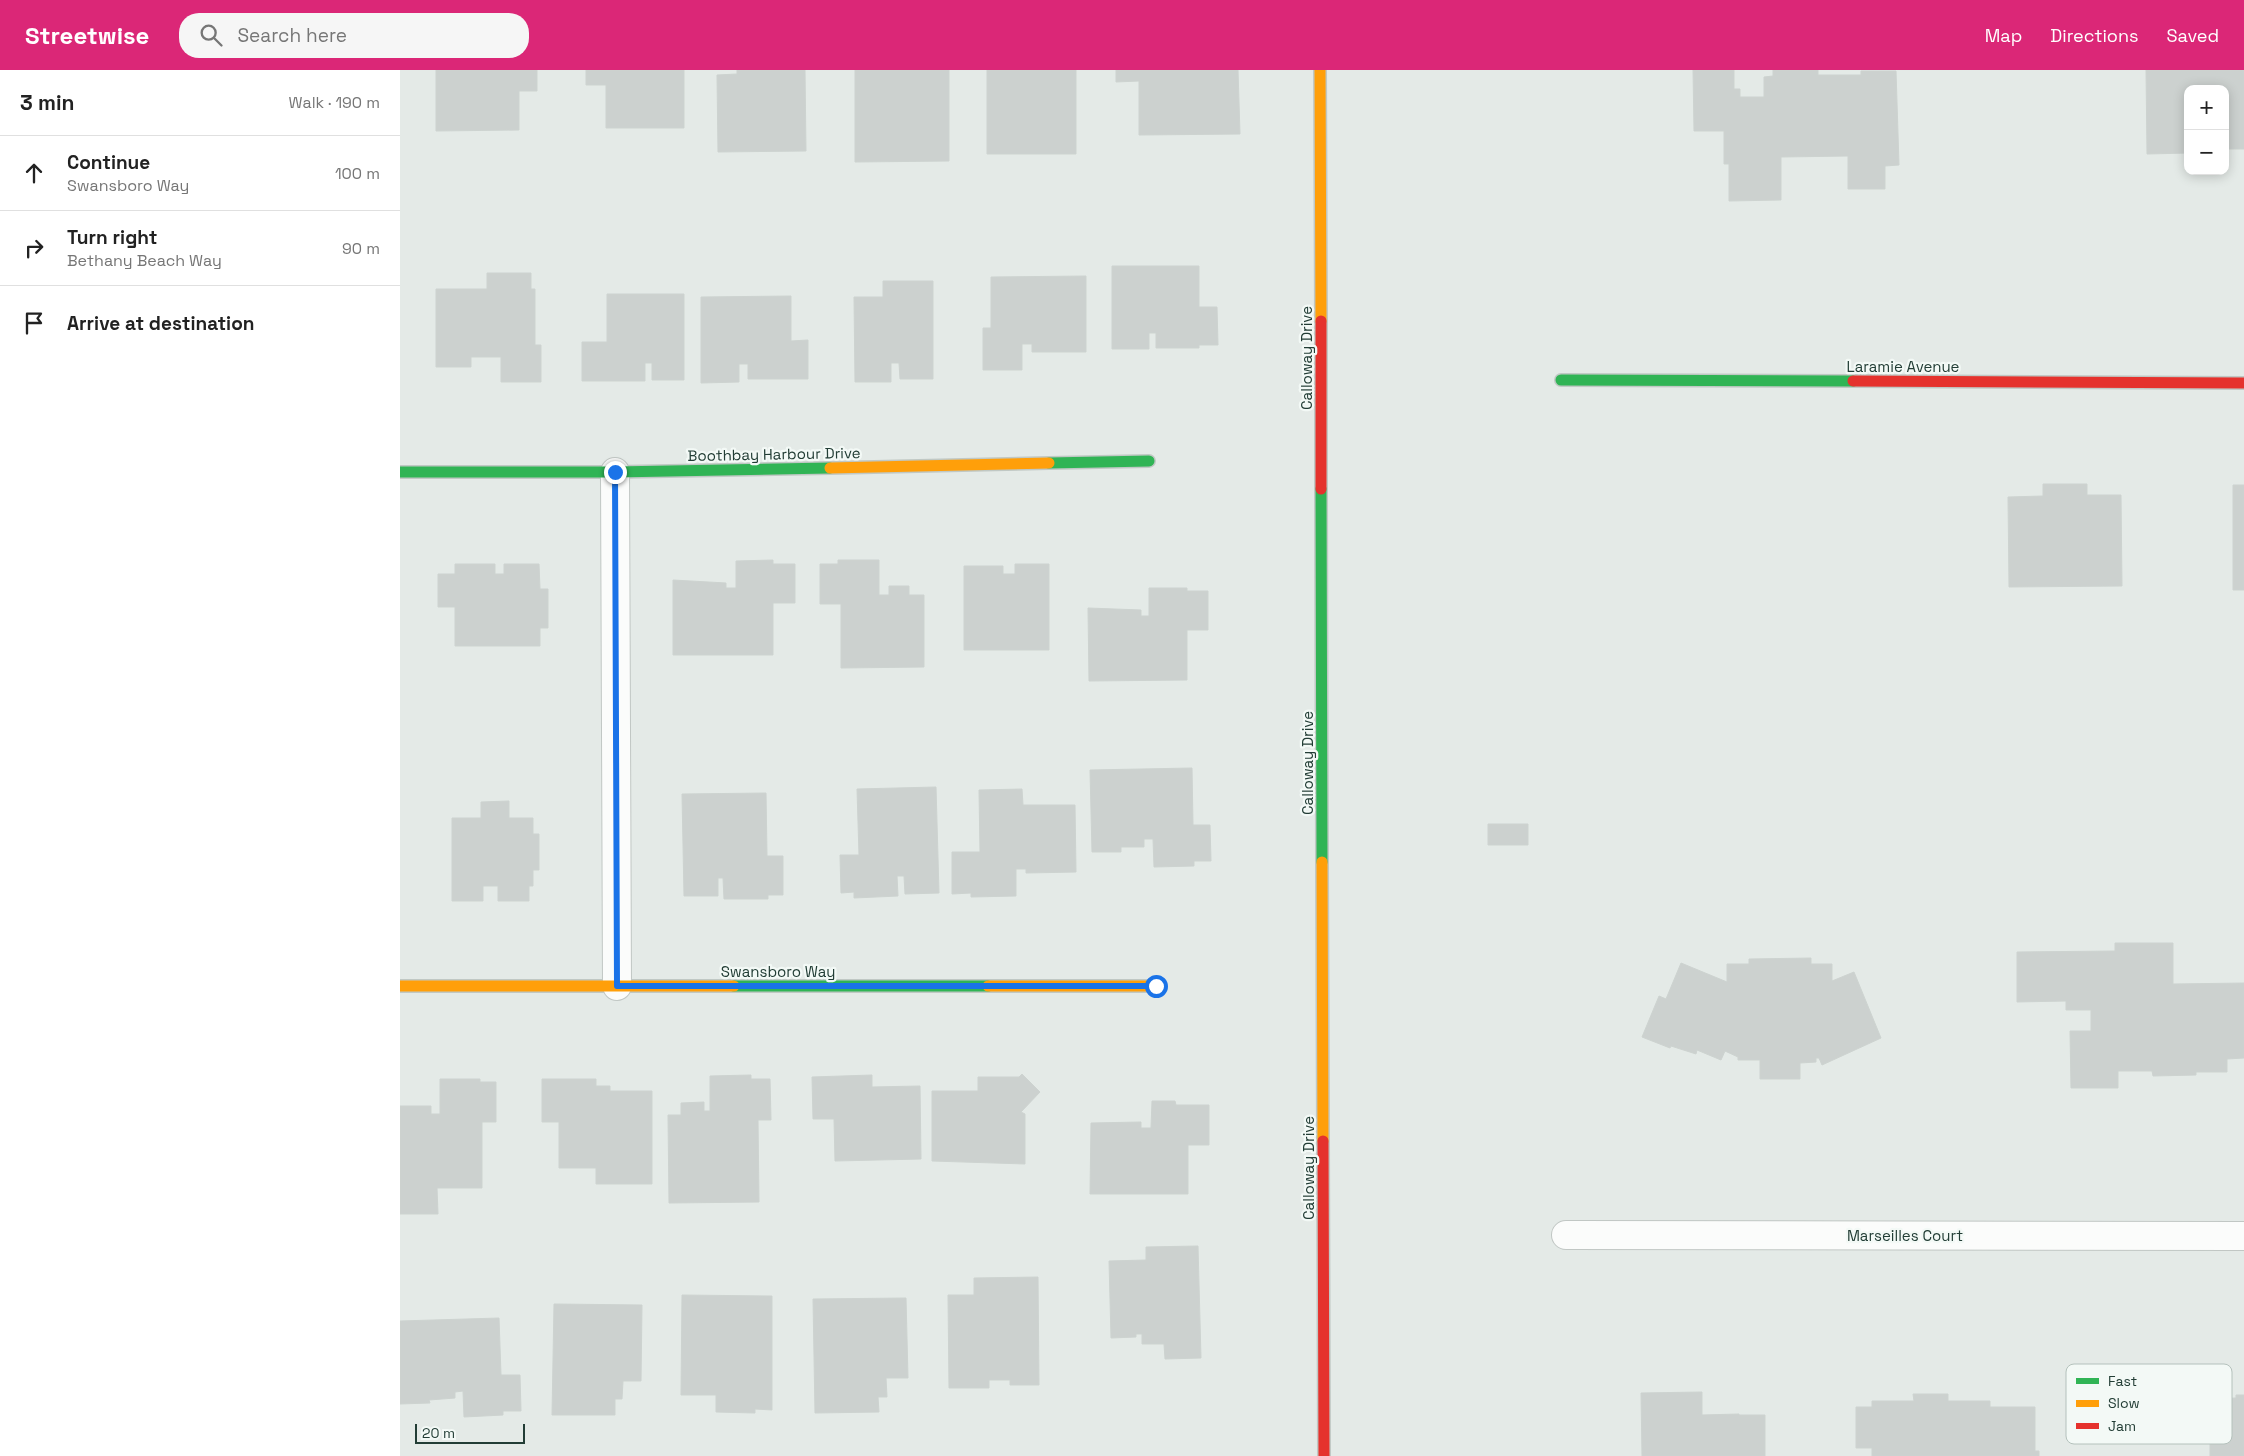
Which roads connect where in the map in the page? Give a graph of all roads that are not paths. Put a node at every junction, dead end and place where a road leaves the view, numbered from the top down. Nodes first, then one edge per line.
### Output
1 (1320, 70) edge
2 (1561, 380) dead end
3 (2244, 382) edge
4 (1149, 461) dead end
5 (400, 472) edge
6 (615, 472) junction
7 (400, 986) edge
8 (617, 986) junction
9 (1156, 986) dead end
10 (1566, 1235) dead end
11 (2244, 1236) edge
12 (1324, 1456) edge

1 - 12 street, Calloway Drive
2 - 3 street, Laramie Avenue
4 - 6 street, Boothbay Harbour Drive
5 - 6 street, Boothbay Harbour Drive
6 - 8 street
7 - 8 street, Swansboro Way
8 - 9 street, Swansboro Way
10 - 11 street, Marseilles Court

